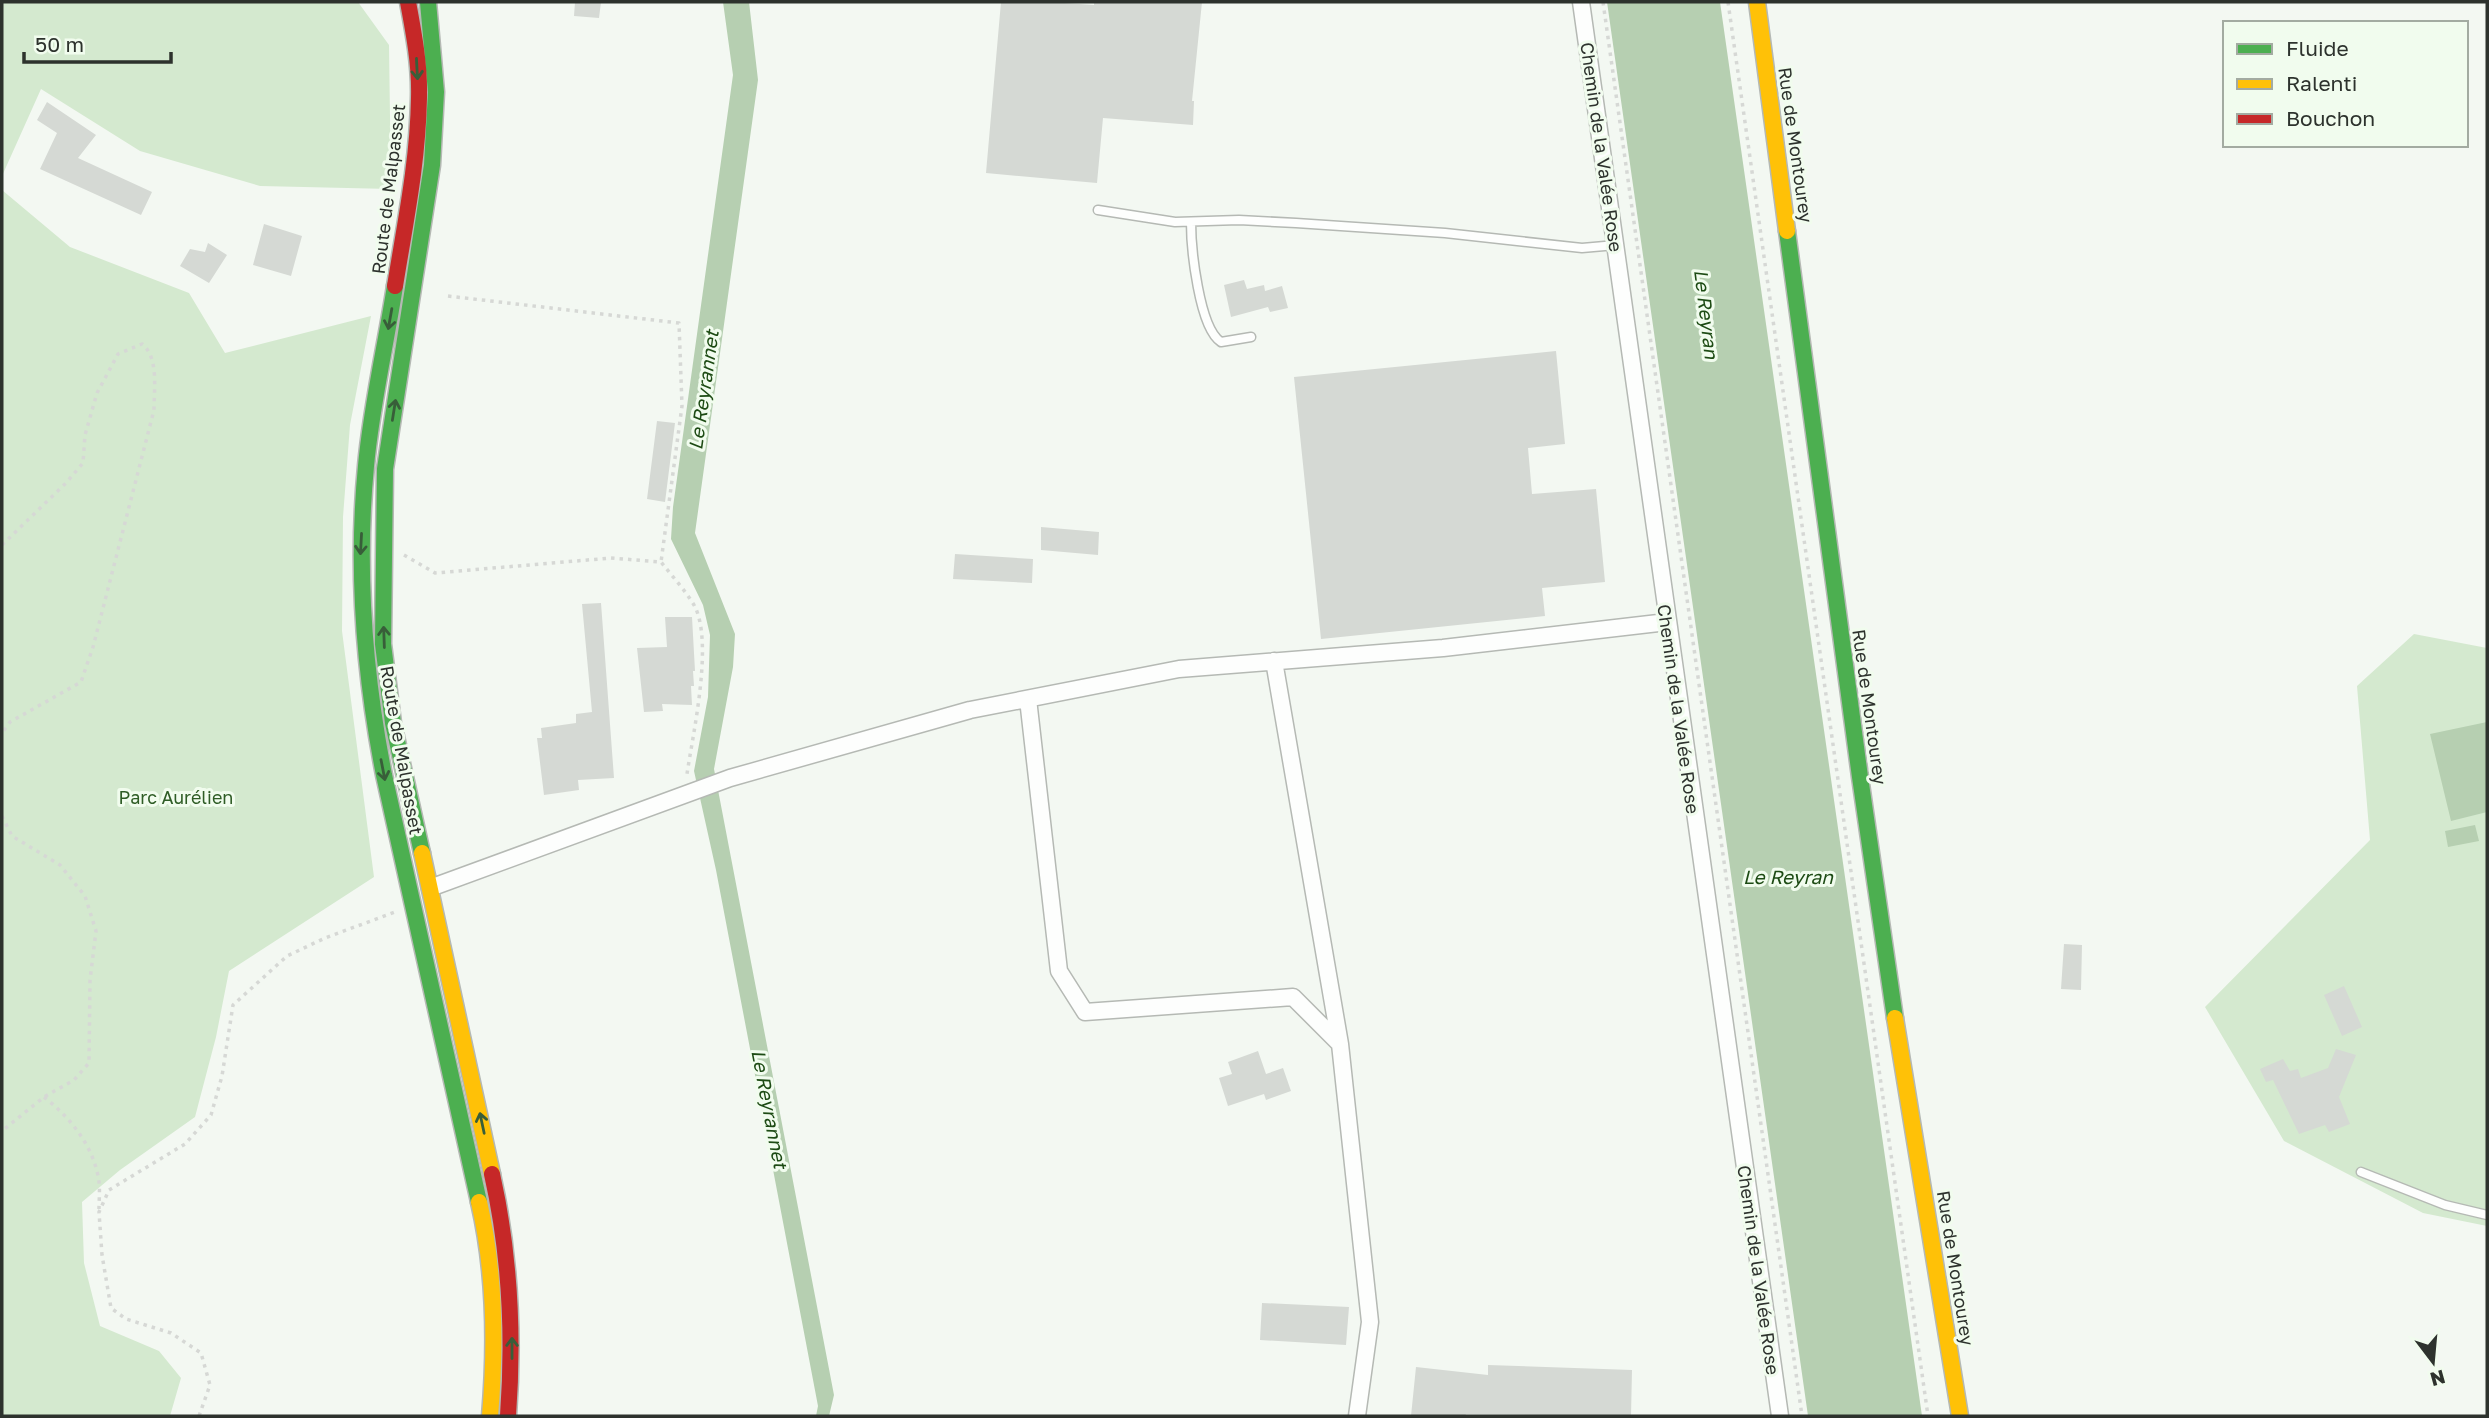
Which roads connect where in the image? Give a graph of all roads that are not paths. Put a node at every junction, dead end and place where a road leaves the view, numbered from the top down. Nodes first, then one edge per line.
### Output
1 (408, 2) edge
2 (428, 2) edge
3 (1581, 2) edge
4 (1757, 2) edge
5 (1098, 210) dead end
6 (1191, 222) junction
7 (1616, 245) junction
8 (396, 286) junction
9 (414, 289) junction
10 (1251, 337) dead end
11 (1667, 622) junction
12 (1274, 661) junction
13 (1028, 699) junction
14 (422, 855) junction
15 (403, 861) junction
16 (430, 888) junction
17 (412, 900) junction
18 (1340, 1044) junction
19 (2361, 1172) dead end
20 (2487, 1215) edge
21 (490, 1416) edge
22 (508, 1416) edge
23 (1357, 1416) edge
24 (1780, 1416) edge
25 (1960, 1416) edge

1 -> 8 main road, Route de Malpasset
2 - 9 main road, Route de Malpasset
3 - 7 street, Chemin de la Valée Rose
4 - 25 main road, Rue de Montourey
5 - 6 lane
6 - 7 lane
6 - 10 lane
7 - 11 street, Chemin de la Valée Rose
8 - 9 main road
8 -> 15 main road, Route de Malpasset
14 -> 9 main road, Route de Malpasset
11 - 12 street
11 - 24 street, Chemin de la Valée Rose
12 - 13 street
12 - 18 street
13 - 16 street
13 - 18 street
14 - 15 lane
14 - 16 main road, Route de Malpasset
15 - 17 main road, Route de Malpasset
16 - 17 lane
22 -> 16 main road, Route de Malpasset
17 - 21 main road, Route de Malpasset
18 - 23 street
19 - 20 lane

